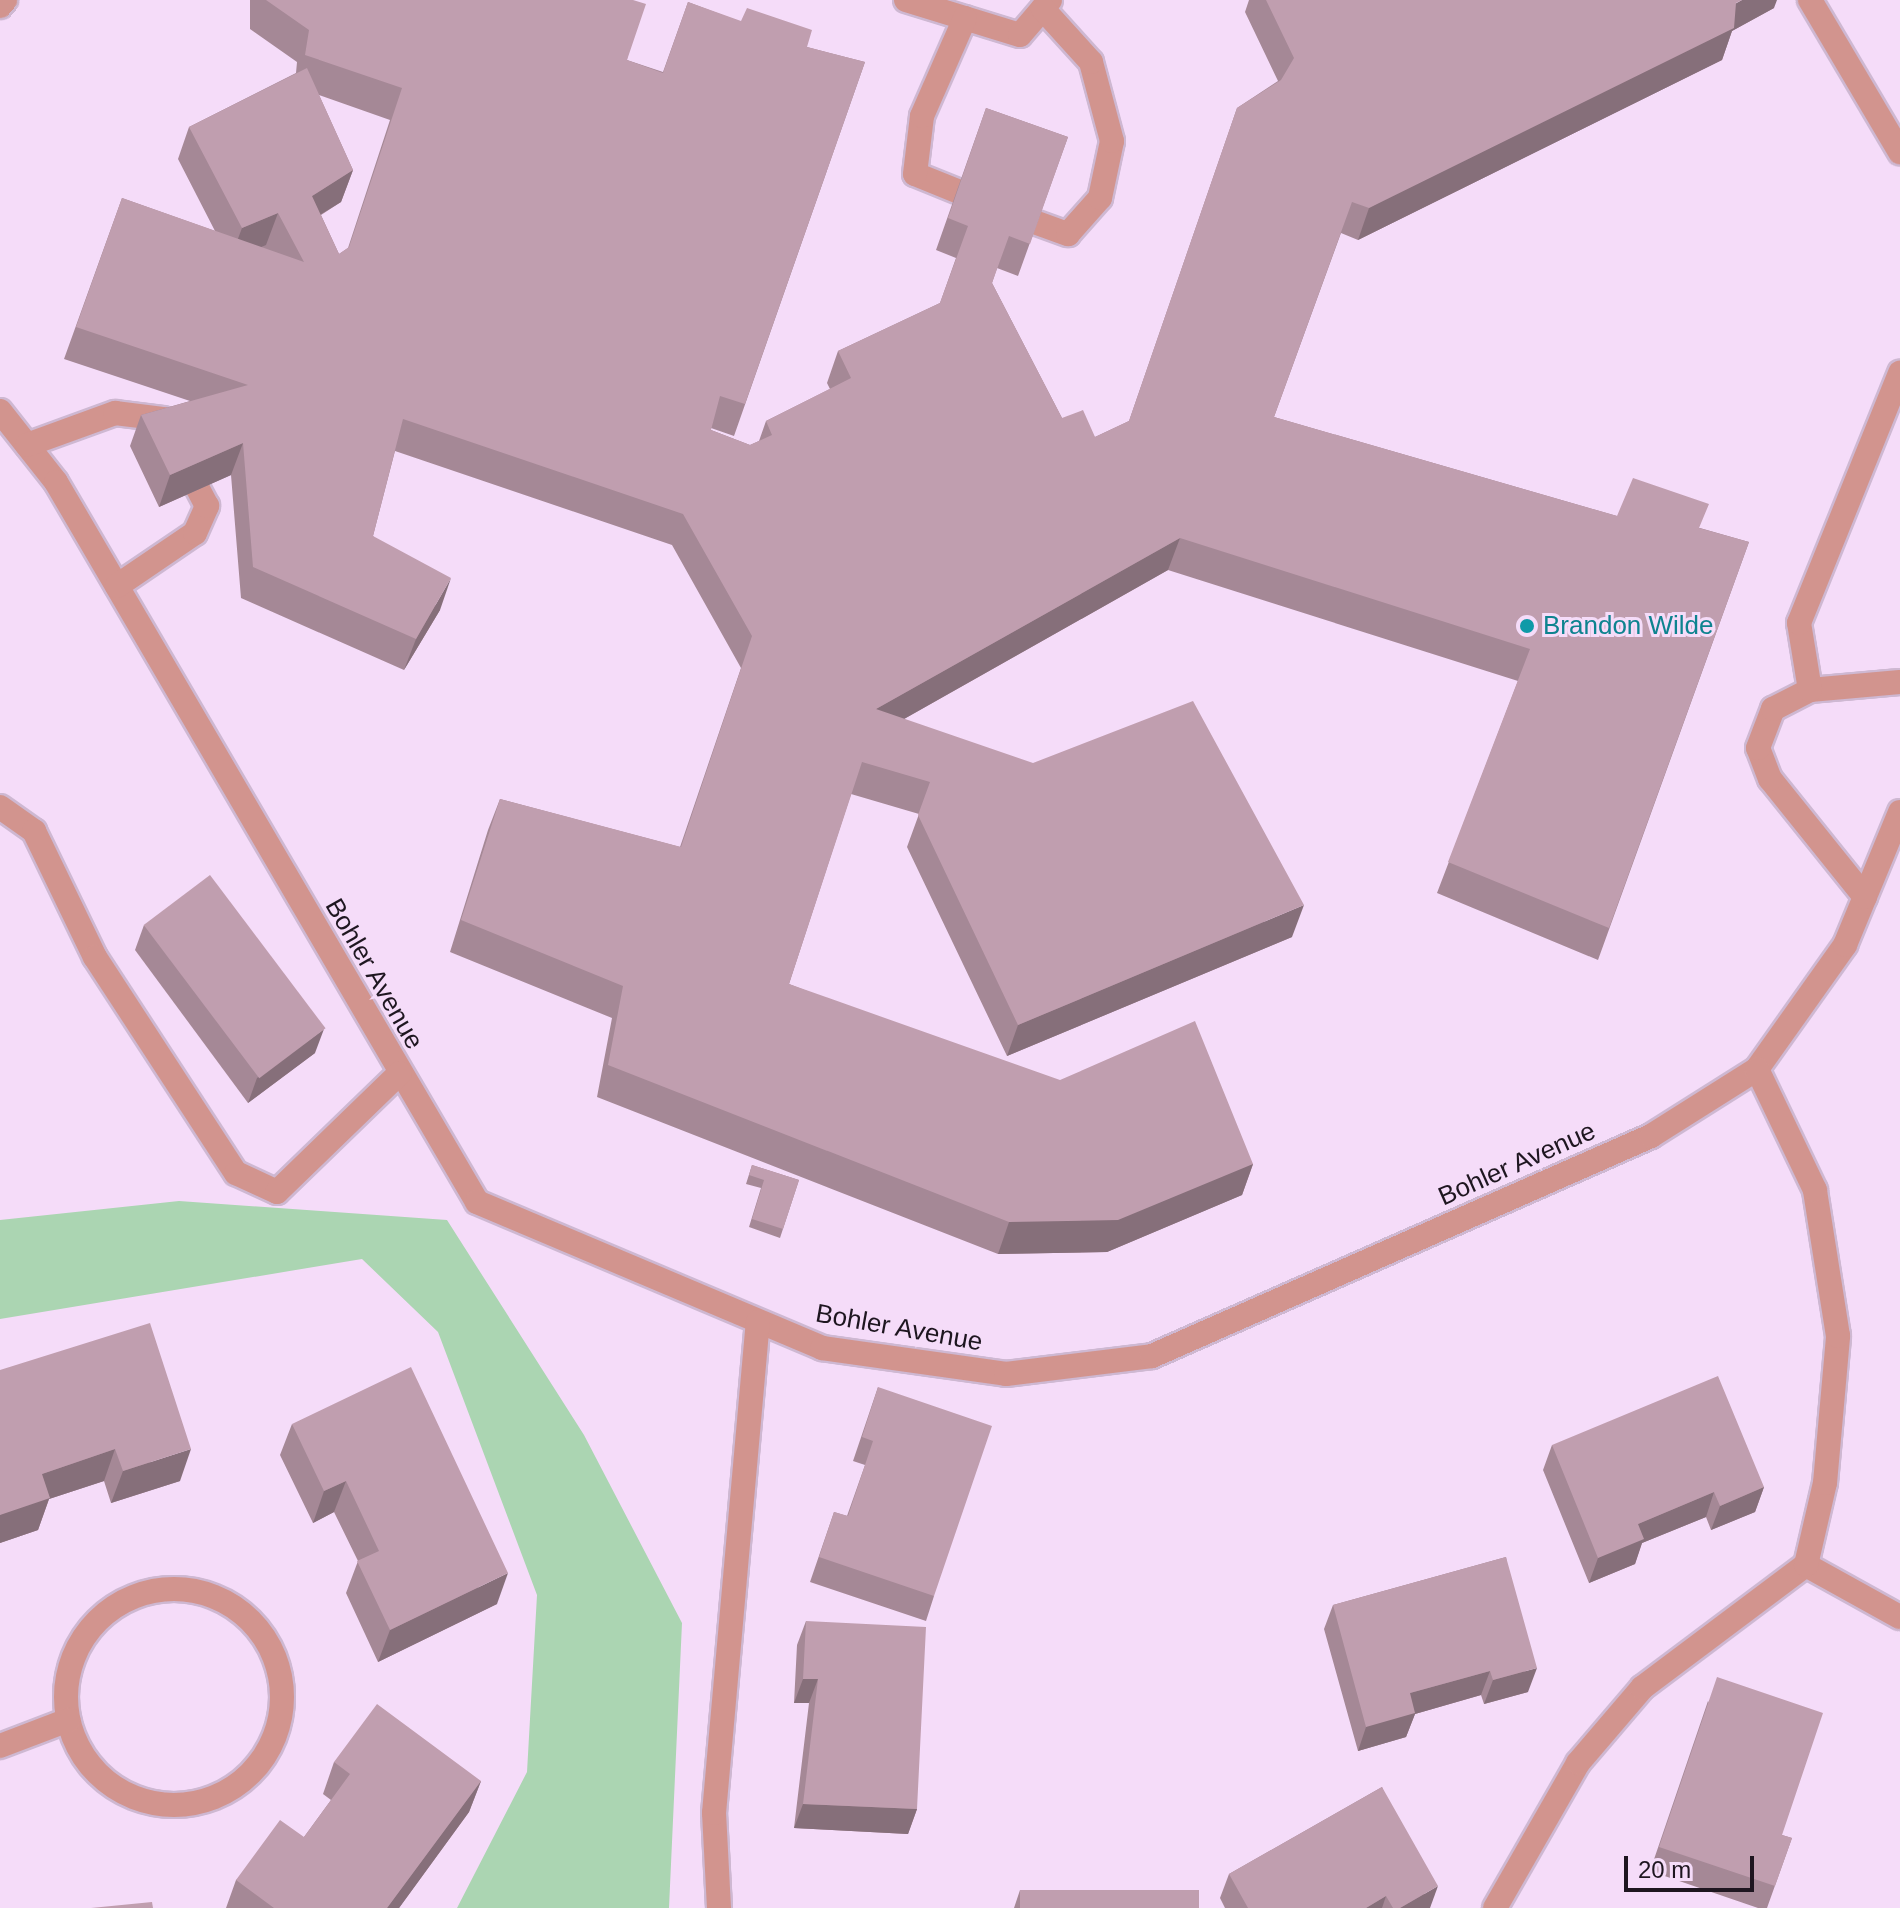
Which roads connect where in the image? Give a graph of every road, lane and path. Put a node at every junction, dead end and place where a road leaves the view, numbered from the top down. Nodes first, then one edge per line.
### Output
1 (5, 0) edge
2 (906, 0) edge
3 (1810, 0) edge
4 (1047, 4) edge
5 (0, 6) edge
6 (965, 18) junction
7 (1900, 152) edge
8 (957, 191) edge
9 (1037, 223) edge
10 (1900, 373) edge
11 (0, 411) edge
12 (173, 435) edge
13 (27, 445) junction
14 (198, 489) edge
15 (117, 586) junction
16 (1900, 682) edge
17 (1810, 690) junction
18 (0, 807) edge
19 (1900, 812) edge
20 (1865, 897) junction
21 (1757, 1069) junction
22 (400, 1073) junction
23 (758, 1322) junction
24 (1806, 1565) junction
25 (1900, 1617) edge
26 (68, 1720) junction
27 (0, 1746) edge
28 (719, 1908) edge
29 (1495, 1908) edge

1 - 5 street
2 - 6 street
3 - 7 street
4 - 6 street
4 - 9 street
6 - 8 street
10 - 17 street
11 - 13 street, Bohler Avenue
12 - 13 street
13 - 15 street, Bohler Avenue
14 - 15 street
15 - 22 street, Bohler Avenue
16 - 17 street
17 - 20 street
18 - 22 street
19 - 20 street, Bohler Avenue
20 - 21 street, Bohler Avenue
21 - 23 street, Bohler Avenue
21 - 24 street
22 - 23 street, Bohler Avenue
23 - 28 street
24 - 25 street
24 - 29 street
26 - 26 street
26 - 27 street

